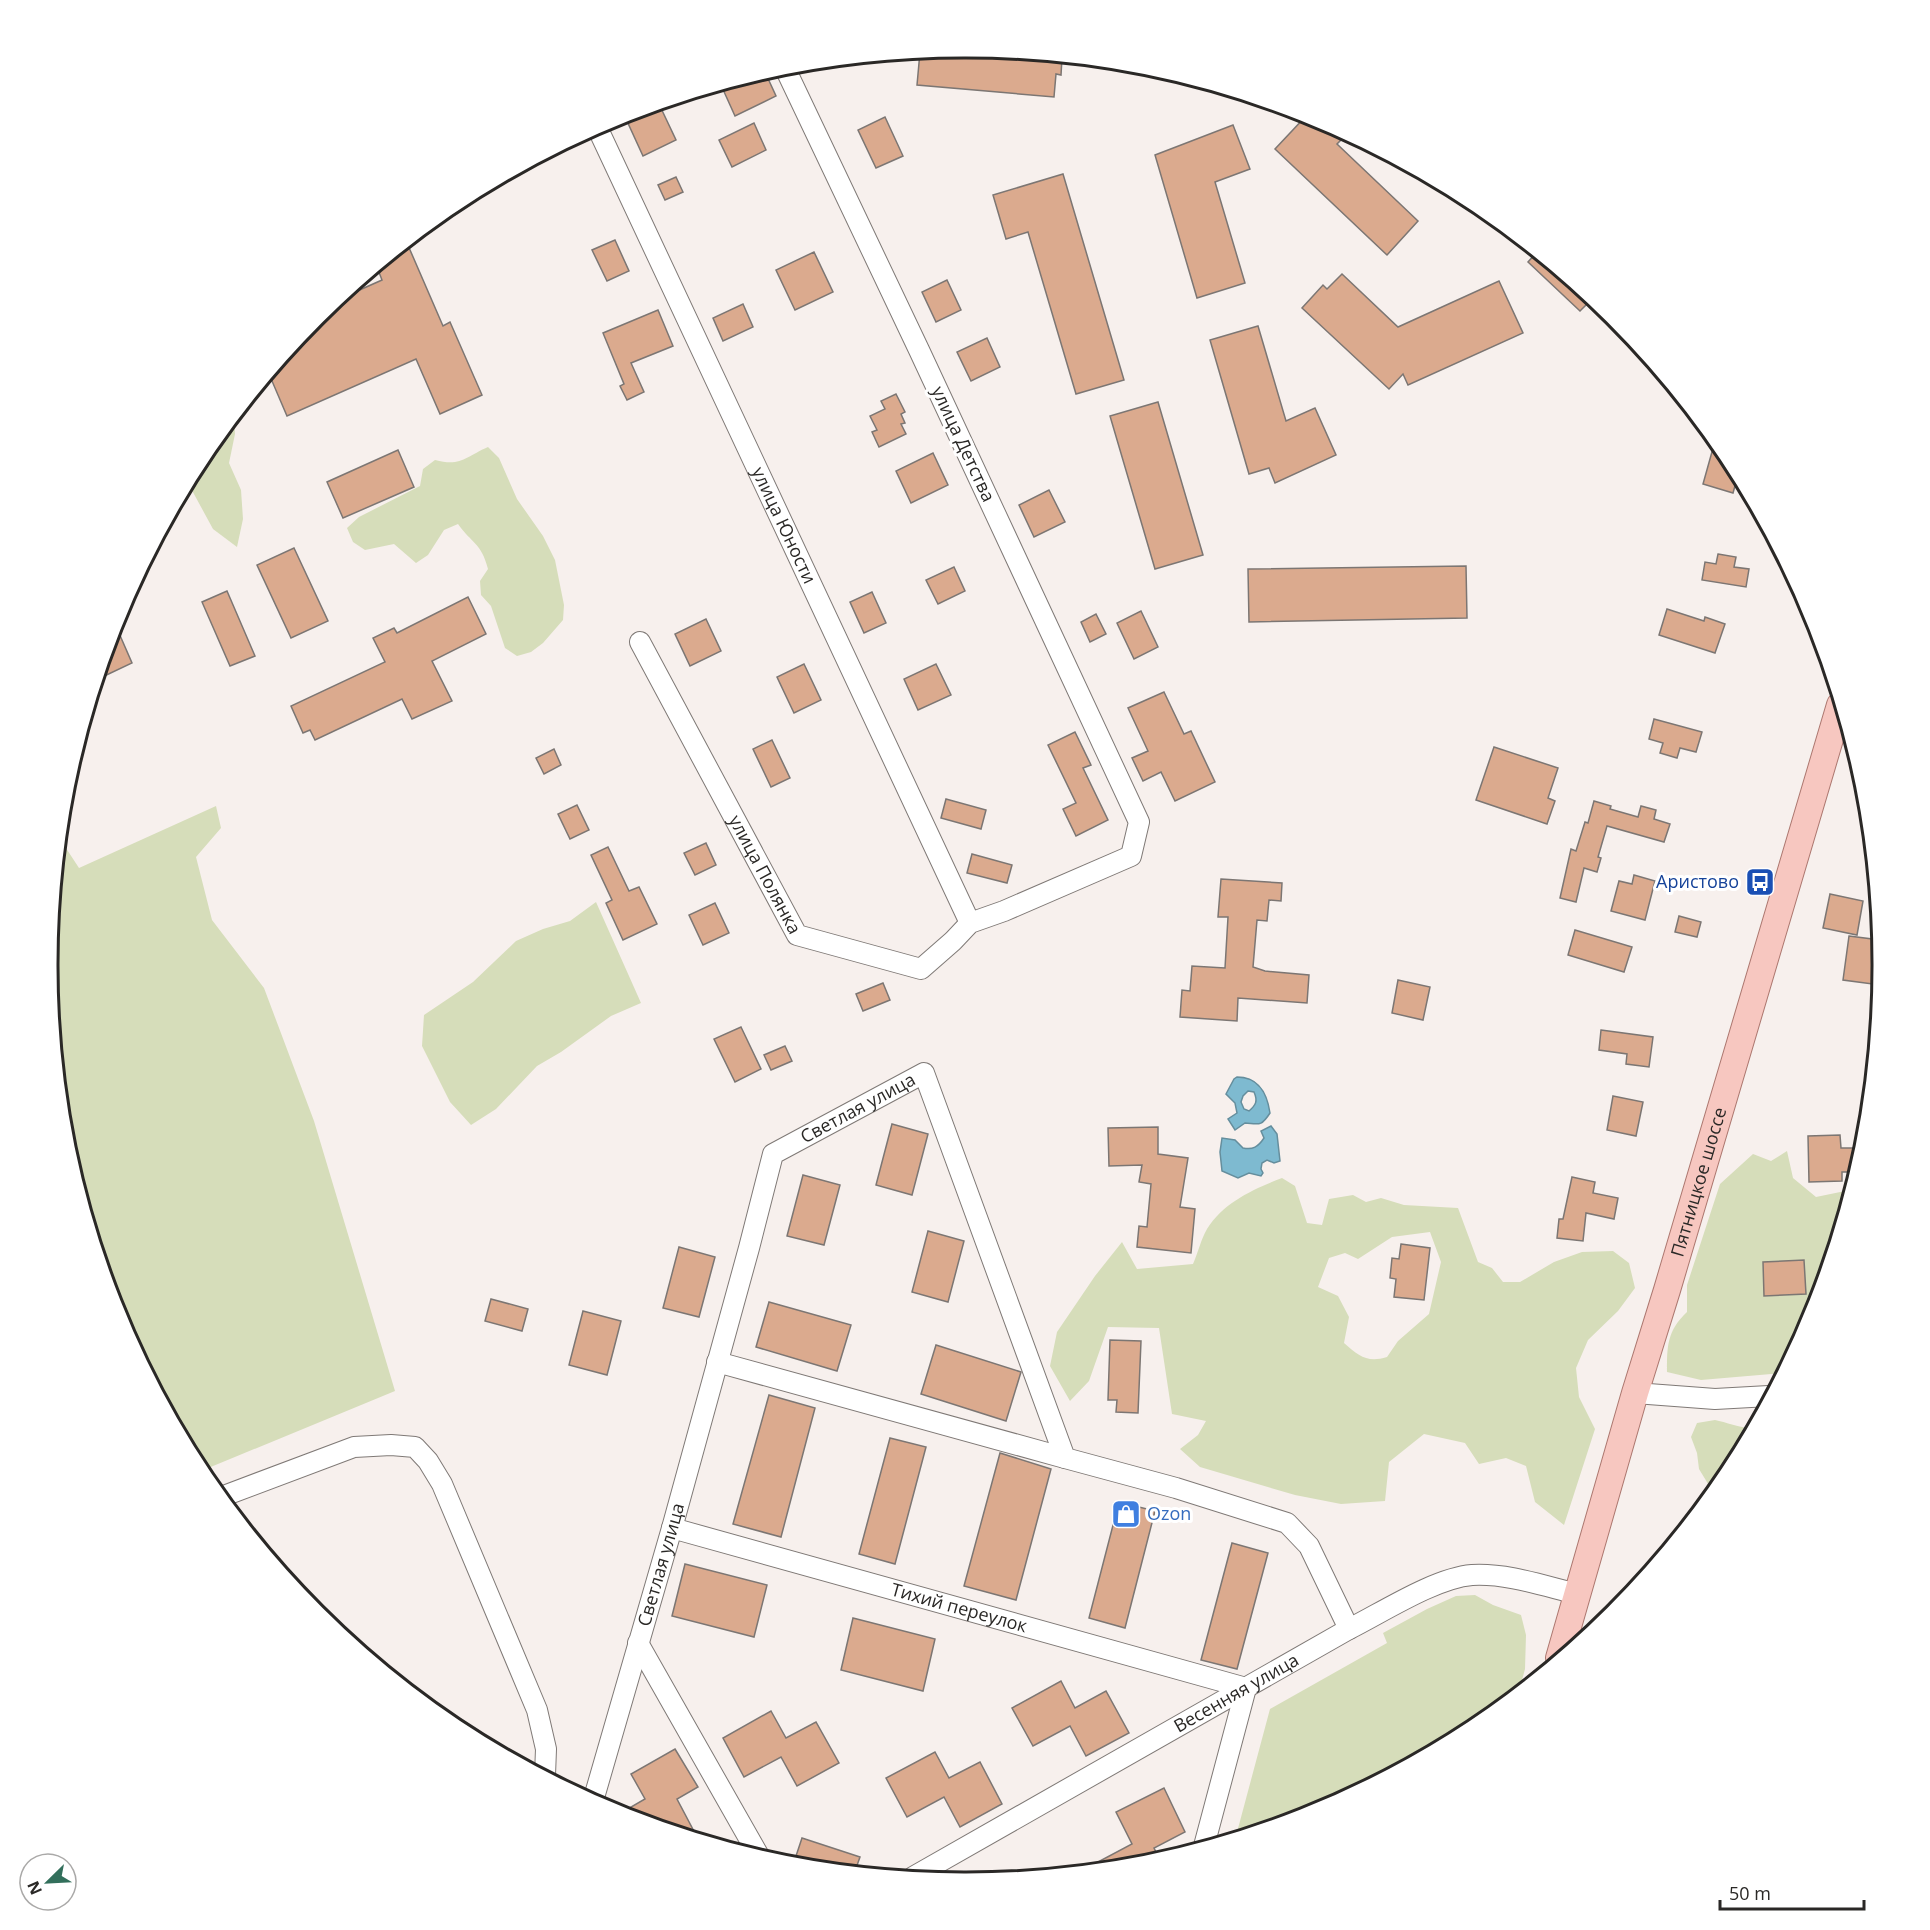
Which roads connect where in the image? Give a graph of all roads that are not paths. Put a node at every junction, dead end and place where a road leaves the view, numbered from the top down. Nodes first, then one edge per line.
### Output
1 (789, 76) edge
2 (601, 136) edge
3 (640, 642) dead end
4 (1837, 716) edge
5 (970, 923) junction
6 (717, 1362) junction
7 (1635, 1393) junction
8 (1762, 1396) edge
9 (1065, 1458) junction
10 (229, 1494) edge
11 (672, 1528) junction
12 (1577, 1594) junction
13 (1349, 1629) junction
14 (638, 1644) junction
15 (1561, 1649) edge
16 (1246, 1688) junction
17 (545, 1768) edge
18 (596, 1792) edge
19 (1206, 1839) edge
20 (753, 1846) edge
21 (924, 1871) edge

1 - 5 street, улица Детства
2 - 5 street, улица Юности
3 - 5 street, улица Полянка
4 - 7 main road, Пятницкое шоссе
6 - 9 street
6 - 9 street, Светлая улица
6 - 11 street, Светлая улица
7 - 8 street
7 - 12 main road, Пятницкое шоссе
9 - 13 street
10 - 17 street
11 - 14 street, Светлая улица
11 - 16 street, Тихий переулок
12 - 13 street, Весенняя улица
12 - 15 main road, Пятницкое шоссе
13 - 16 street, Весенняя улица
14 - 18 street, Светлая улица
14 - 20 street
16 - 19 street
16 - 21 street, Весенняя улица

